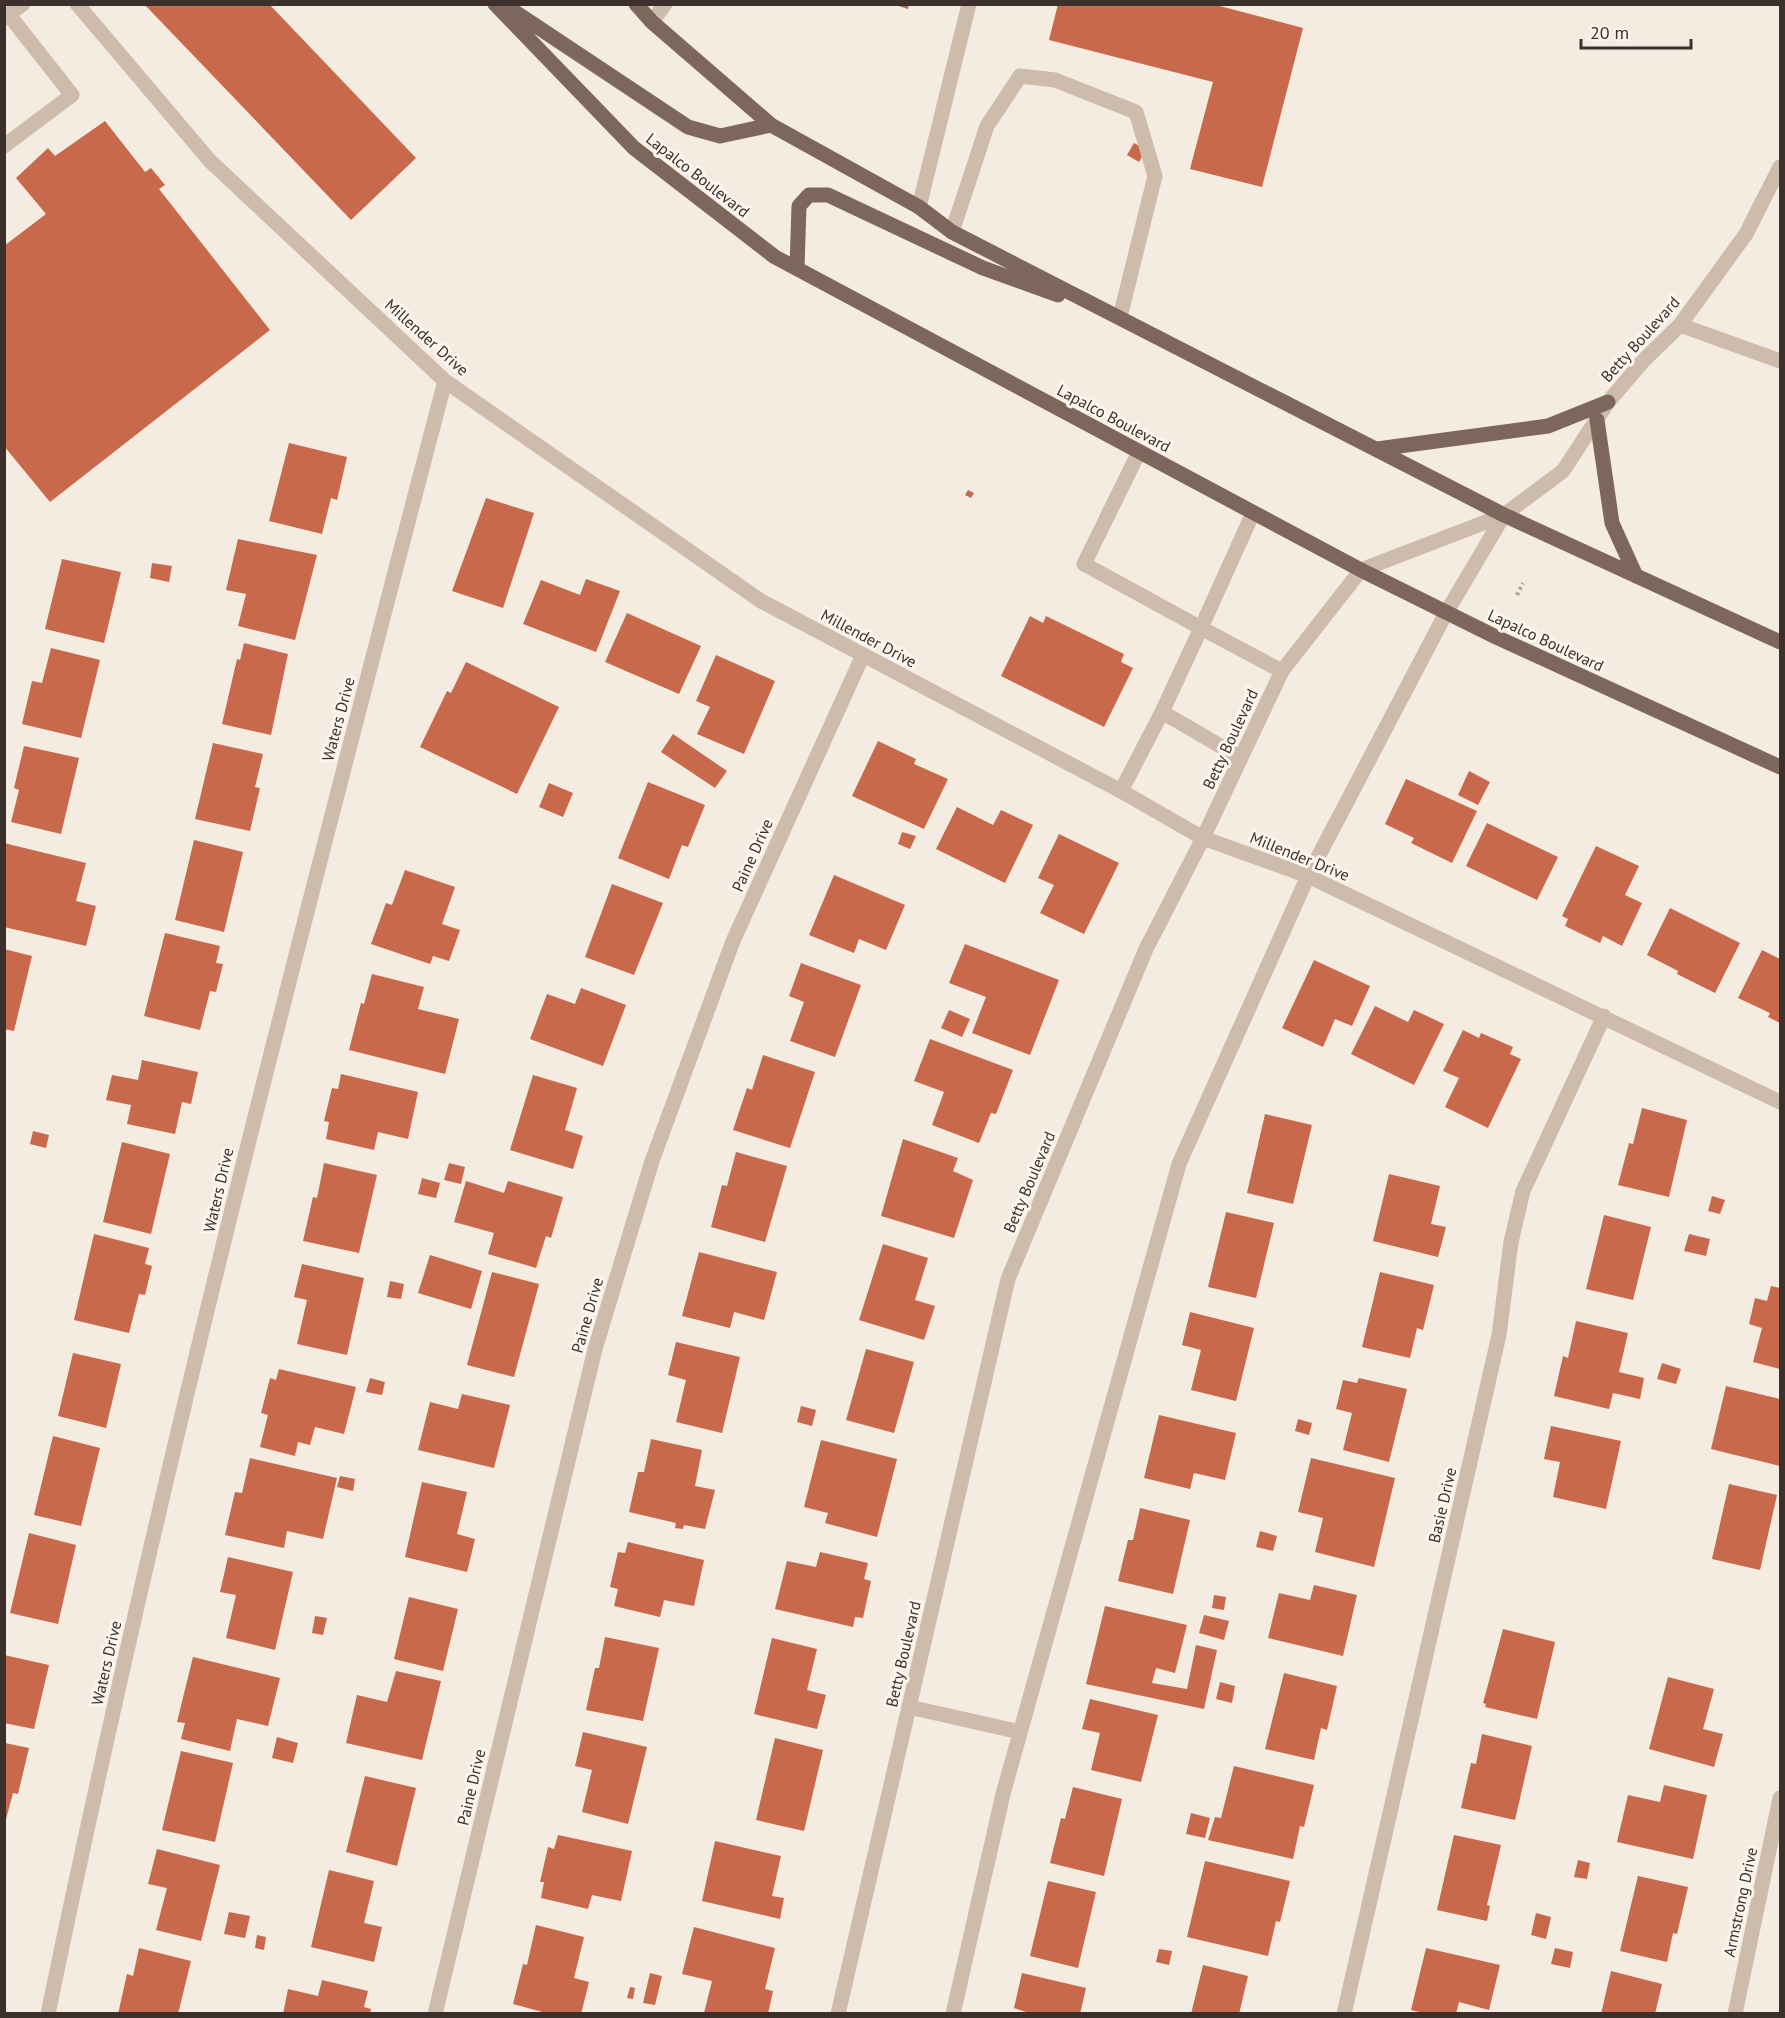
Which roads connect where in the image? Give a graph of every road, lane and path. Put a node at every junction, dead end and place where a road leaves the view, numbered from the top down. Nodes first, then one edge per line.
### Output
1 (23, 4) edge
2 (76, 4) edge
3 (495, 4) edge
4 (504, 4) edge
5 (636, 4) edge
6 (665, 4) edge
7 (969, 4) edge
8 (7, 17) edge
9 (652, 22) junction
10 (771, 124) junction
11 (4, 146) edge
12 (1780, 167) edge
13 (919, 207) junction
14 (952, 232) junction
15 (797, 268) junction
16 (1120, 317) junction
17 (1680, 325) junction
18 (1780, 361) edge
19 (445, 381) junction
20 (1608, 402) junction
21 (1597, 420) junction
22 (1377, 449) junction
23 (1139, 452) junction
24 (1253, 513) junction
25 (1504, 515) junction
26 (1361, 570) junction
27 (1636, 576) junction
28 (1523, 583) dead end
29 (1518, 595) dead end
30 (1446, 613) junction
31 (1201, 628) junction
32 (1780, 642) edge
33 (862, 655) junction
34 (1282, 671) junction
35 (1162, 712) junction
36 (1241, 758) junction
37 (1779, 766) edge
38 (1121, 791) junction
39 (1203, 838) junction
40 (1308, 876) junction
41 (1604, 1016) junction
42 (1780, 1102) edge
43 (909, 1707) junction
44 (1020, 1732) junction
45 (1780, 1798) edge
46 (48, 2013) edge
47 (435, 2013) edge
48 (838, 2013) edge
49 (953, 2013) edge
50 (1344, 2013) edge
51 (1735, 2013) edge

1 - 8 street
2 - 19 street, Millender Drive
3 - 15 main road, Lapalco Boulevard
4 - 10 main road
5 - 9 main road
6 - 9 street
7 - 13 street
8 - 11 street
9 - 10 main road
10 - 13 main road
12 - 17 street, Betty Boulevard
13 - 14 main road
14 - 16 main road
14 - 16 street
15 - 16 main road
15 - 23 main road, Lapalco Boulevard
16 - 22 main road
17 - 18 street
17 - 20 street, Betty Boulevard
19 - 33 street, Millender Drive
19 - 46 street, Waters Drive
20 - 21 street, Betty Boulevard
20 - 22 main road
21 - 25 street, Betty Boulevard
21 - 27 main road
22 - 25 main road
23 - 24 main road, Lapalco Boulevard
23 - 31 street
24 - 26 main road, Lapalco Boulevard
24 - 31 street
25 - 26 street, Betty Boulevard
25 - 27 main road
25 - 30 street, Betty Boulevard
26 - 30 main road, Lapalco Boulevard
26 - 34 street, Betty Boulevard
27 - 32 main road
28 - 29 path
30 - 37 main road, Lapalco Boulevard
30 - 40 street, Betty Boulevard
31 - 34 street
31 - 35 street
33 - 38 street, Millender Drive
33 - 47 street, Paine Drive
34 - 36 street, Betty Boulevard
35 - 36 street
35 - 38 street
36 - 39 street, Betty Boulevard
38 - 39 street, Millender Drive
39 - 40 street, Millender Drive
39 - 43 street, Betty Boulevard
40 - 41 street, Millender Drive
40 - 44 street, Betty Boulevard
41 - 42 street, Millender Drive
41 - 50 street, Basie Drive
43 - 44 street
43 - 48 street, Betty Boulevard
44 - 49 street, Betty Boulevard
45 - 51 street, Armstrong Drive

